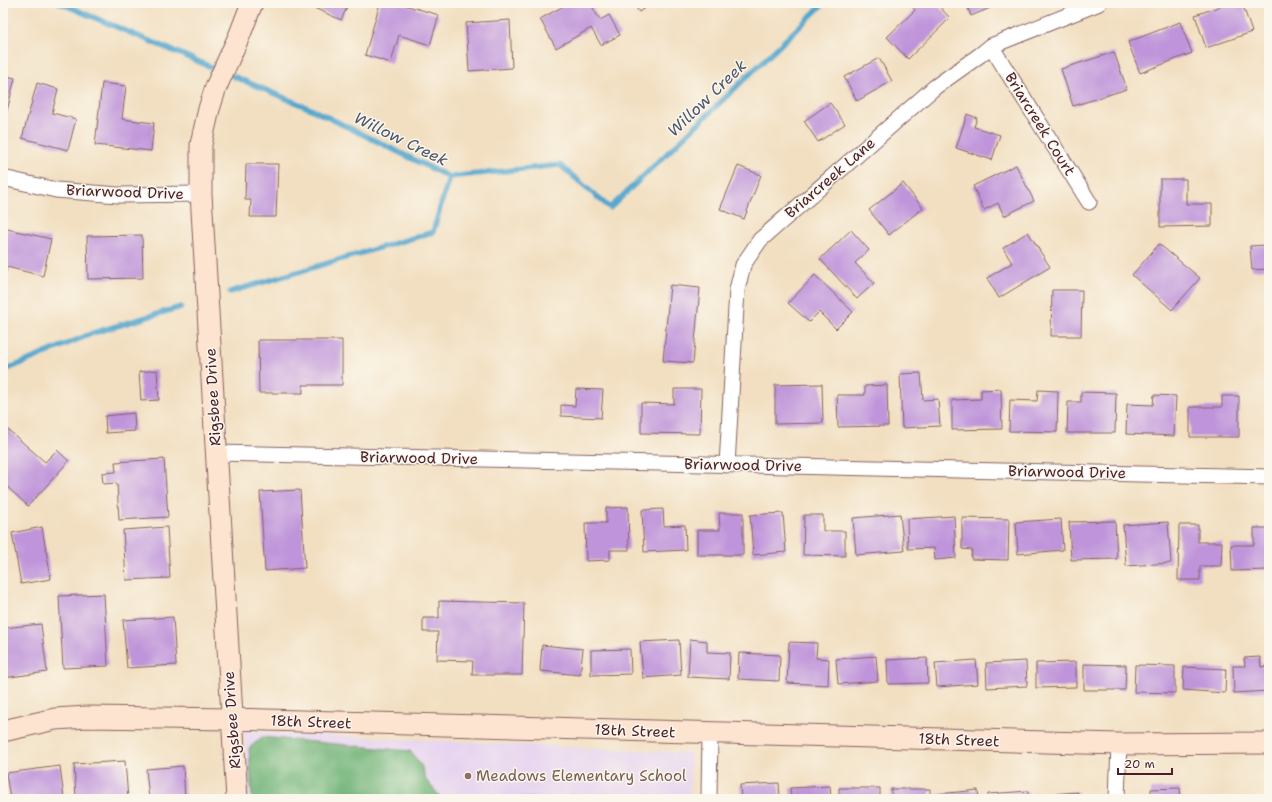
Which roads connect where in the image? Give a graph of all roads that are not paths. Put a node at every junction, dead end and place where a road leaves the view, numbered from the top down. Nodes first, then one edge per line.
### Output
1 (252, 3) edge
2 (1098, 3) edge
3 (991, 46) junction
4 (3, 178) edge
5 (201, 194) junction
6 (1089, 202) dead end
7 (216, 453) junction
8 (727, 465) junction
9 (1269, 477) edge
10 (232, 719) junction
11 (3, 731) edge
12 (710, 733) junction
13 (1269, 743) edge
14 (1119, 744) junction
15 (237, 799) edge
16 (709, 799) edge
17 (1117, 799) edge

1 - 5 street, Rigsbee Drive
2 - 3 street, Briarcreek Lane
3 - 6 street, Briarcreek Court
3 - 8 street, Briarcreek Lane
4 - 5 street, Briarwood Drive
5 - 7 street, Rigsbee Drive
7 - 8 street, Briarwood Drive
7 - 10 street, Rigsbee Drive
8 - 9 street, Briarwood Drive
10 - 11 street, 18th Street
10 - 12 street, 18th Street
10 - 15 street, Rigsbee Drive
12 - 14 street, 18th Street
12 - 16 street
13 - 14 street, 18th Street
14 - 17 street

